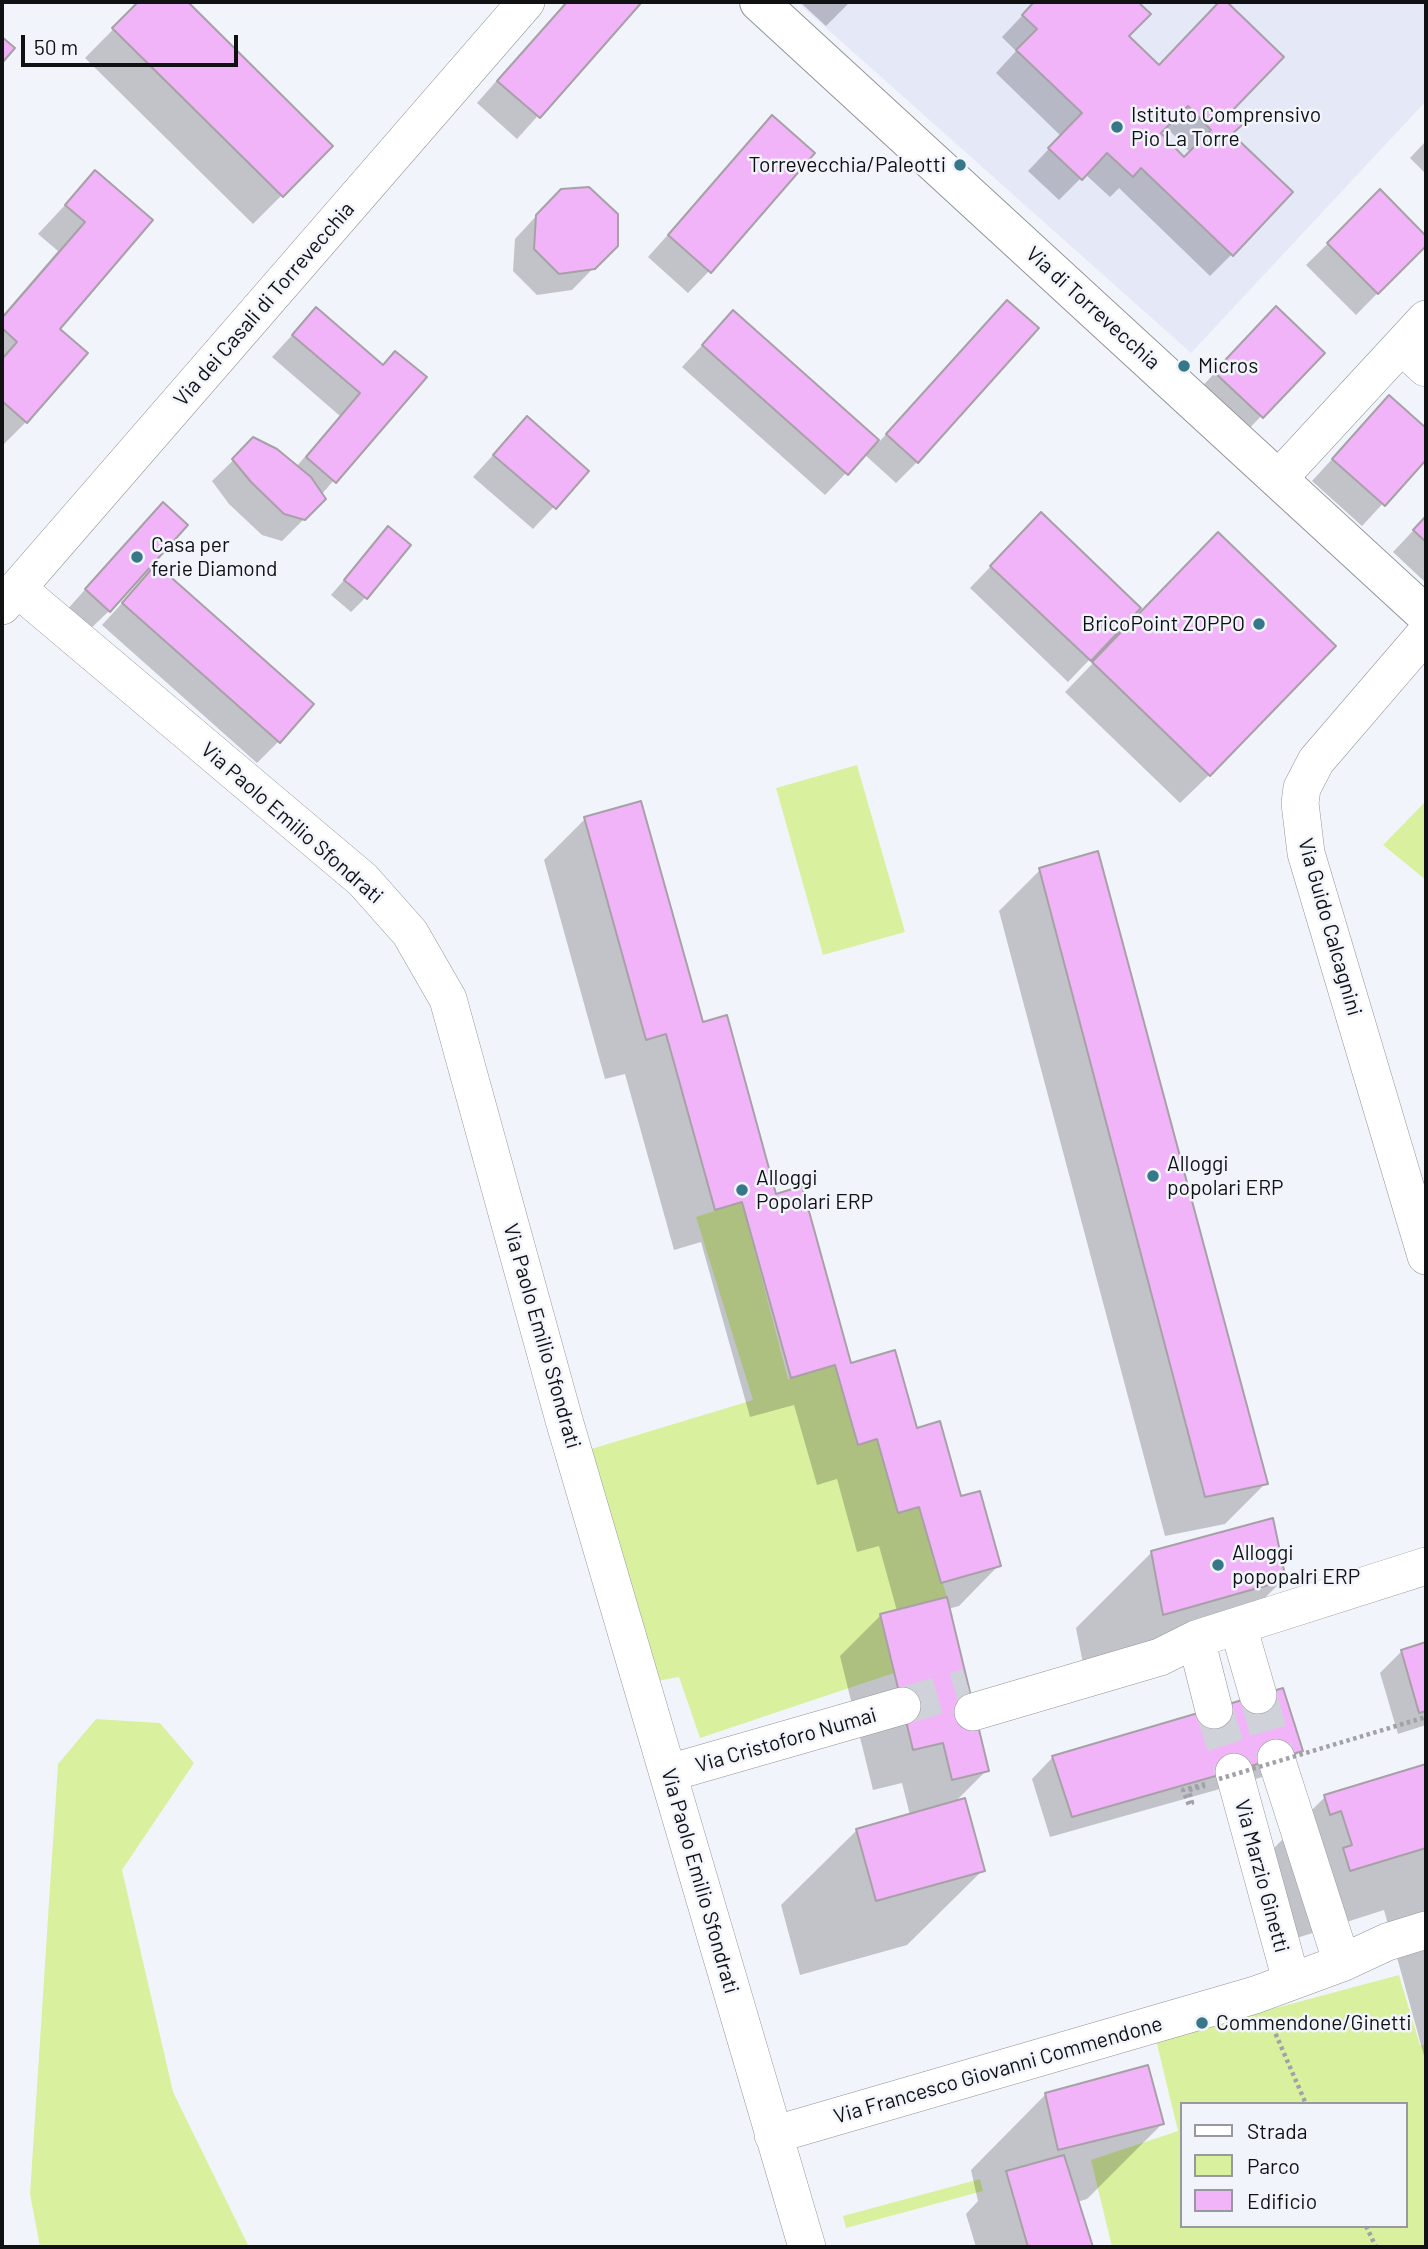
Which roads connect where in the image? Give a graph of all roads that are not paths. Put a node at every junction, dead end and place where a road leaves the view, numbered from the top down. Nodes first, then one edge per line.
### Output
1 (526, 2) edge
2 (759, 2) edge
3 (1426, 319) edge
4 (1414, 357) edge
5 (1279, 478) junction
6 (10, 598) edge
7 (1426, 615) edge
8 (1426, 633) edge
9 (1426, 1256) edge
10 (1426, 1566) edge
11 (1238, 1626) junction
12 (1196, 1639) junction
13 (1258, 1695) tunnel mouth
14 (971, 1700) tunnel mouth
15 (1214, 1710) tunnel mouth
16 (905, 1718) tunnel mouth
17 (1276, 1758) tunnel mouth
18 (1226, 1776) tunnel mouth
19 (673, 1785) junction
20 (1426, 1930) edge
21 (1426, 1953) edge
22 (1342, 1963) junction
23 (1291, 1980) junction
24 (774, 2135) junction
25 (807, 2247) edge

1 - 6 street, Via dei Casali di Torrevecchia
2 - 5 main road, Via di Torrevecchia
3 - 4 street
4 - 5 street
5 - 7 main road, Via di Torrevecchia
6 - 19 street, Via Paolo Emilio Sfondrati
8 - 9 street, Via Guido Calcagnini
10 - 11 street
11 - 12 street
11 - 13 street
12 - 14 street
12 - 15 street
16 - 19 street, Via Cristoforo Numai
17 - 22 street
18 - 23 street, Via Marzio Ginetti
19 - 24 street, Via Paolo Emilio Sfondrati
20 - 22 street, Via Francesco Giovanni Commendone
21 - 22 street, Via Francesco Giovanni Commendone
22 - 23 street, Via Francesco Giovanni Commendone
23 - 24 street, Via Francesco Giovanni Commendone
24 - 25 street, Via Paolo Emilio Sfondrati

